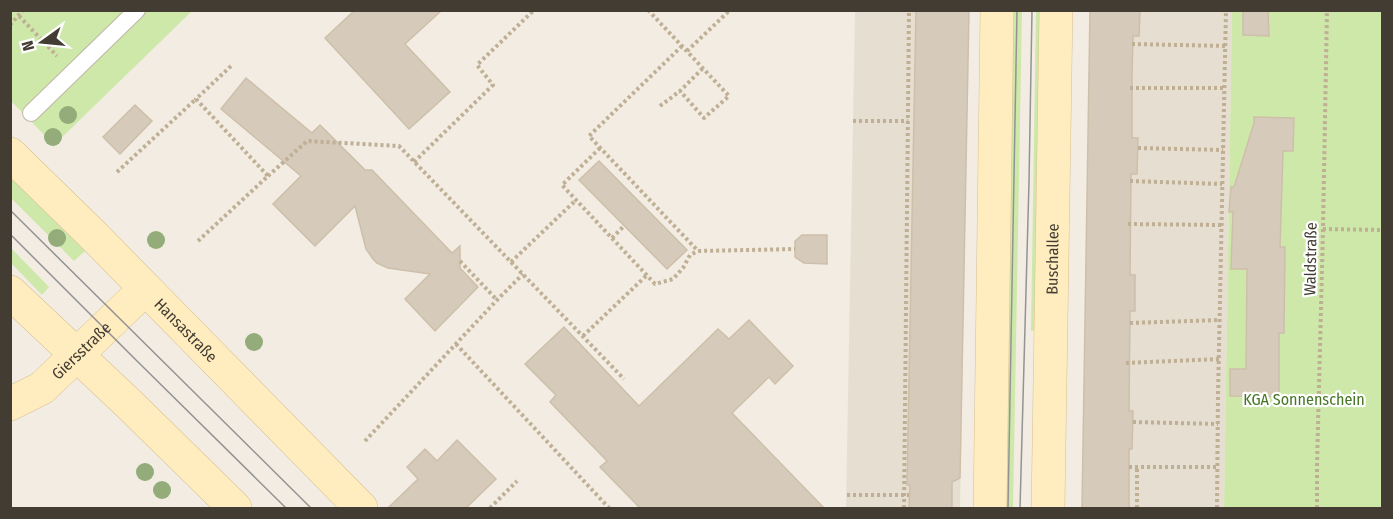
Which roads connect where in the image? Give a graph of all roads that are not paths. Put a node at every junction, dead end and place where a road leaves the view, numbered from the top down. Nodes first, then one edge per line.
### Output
1 (137, 10) edge
2 (996, 10) edge
3 (1056, 10) edge
4 (31, 113) dead end
5 (10, 154) edge
6 (145, 289) junction
7 (10, 292) edge
8 (76, 355) junction
9 (10, 404) edge
10 (235, 508) edge
11 (361, 508) edge
12 (990, 508) edge
13 (1048, 508) edge

1 - 4 lane
2 - 12 main road
3 - 13 main road, Buschallee
5 - 6 main road, Hansastraße
6 - 8 main road, Giersstraße
6 - 11 main road, Hansastraße
7 - 8 main road
8 - 9 main road, Giersstraße
8 - 10 main road

